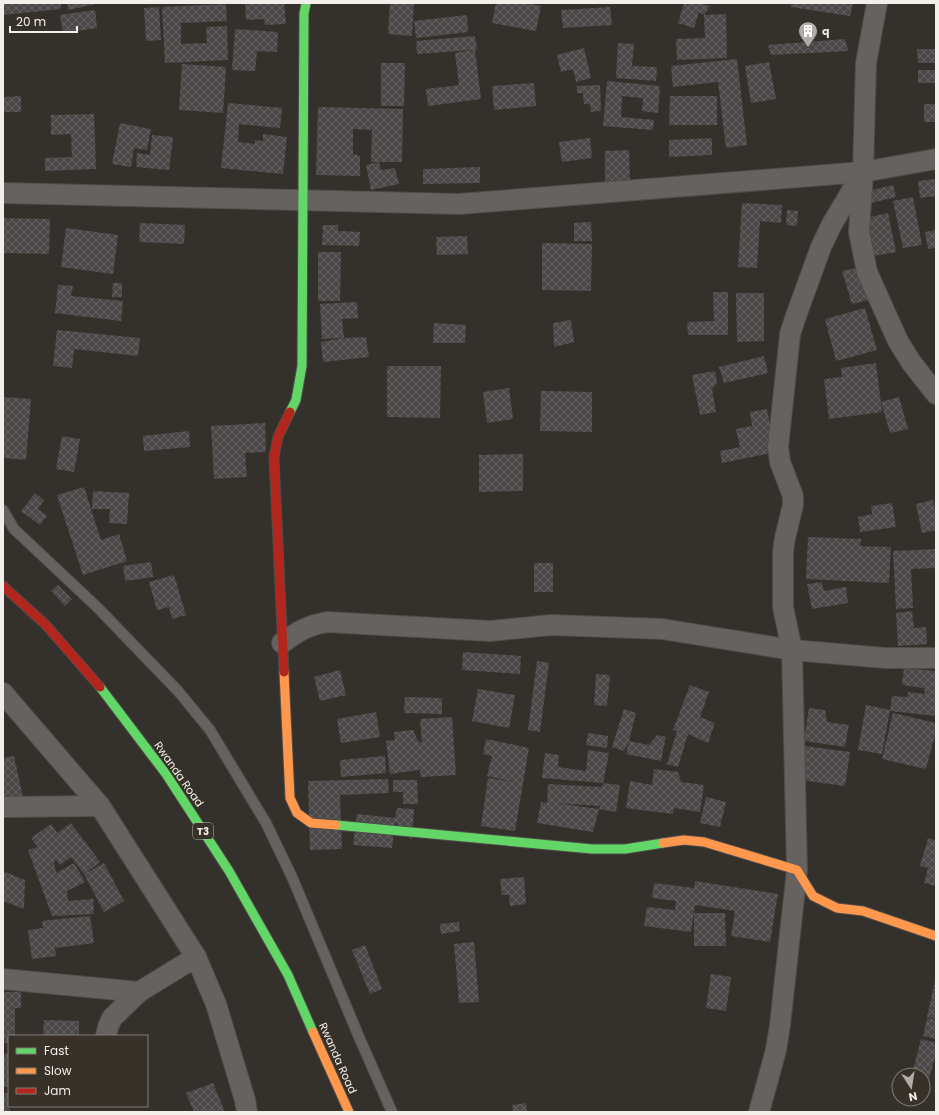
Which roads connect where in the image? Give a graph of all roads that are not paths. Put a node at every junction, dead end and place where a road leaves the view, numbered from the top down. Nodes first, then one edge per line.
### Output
1 (306, 3) edge
2 (877, 3) edge
3 (936, 159) edge
4 (863, 172) junction
5 (3, 193) edge
6 (302, 200) junction
7 (936, 394) edge
8 (3, 510) edge
9 (3, 586) edge
10 (282, 643) junction
11 (792, 650) junction
12 (936, 658) edge
13 (3, 693) edge
14 (100, 806) junction
15 (3, 807) edge
16 (797, 870) junction
17 (936, 936) edge
18 (196, 957) junction
19 (3, 979) edge
20 (139, 992) junction
21 (106, 1035) edge
22 (247, 1112) edge
23 (349, 1112) edge
24 (392, 1112) edge
25 (759, 1112) edge

1 - 6 main road
2 - 4 street
3 - 4 street
4 - 6 street
4 - 7 street
4 - 11 street
5 - 6 street
6 - 10 main road
8 - 24 lane
9 - 23 main road, Rwanda Road / T3
10 - 11 street
10 - 16 main road
11 - 12 street
11 - 16 street
13 - 14 street
14 - 15 street
14 - 18 street
16 - 17 main road
16 - 25 street
18 - 20 street
18 - 22 street
19 - 20 street
20 - 21 street

